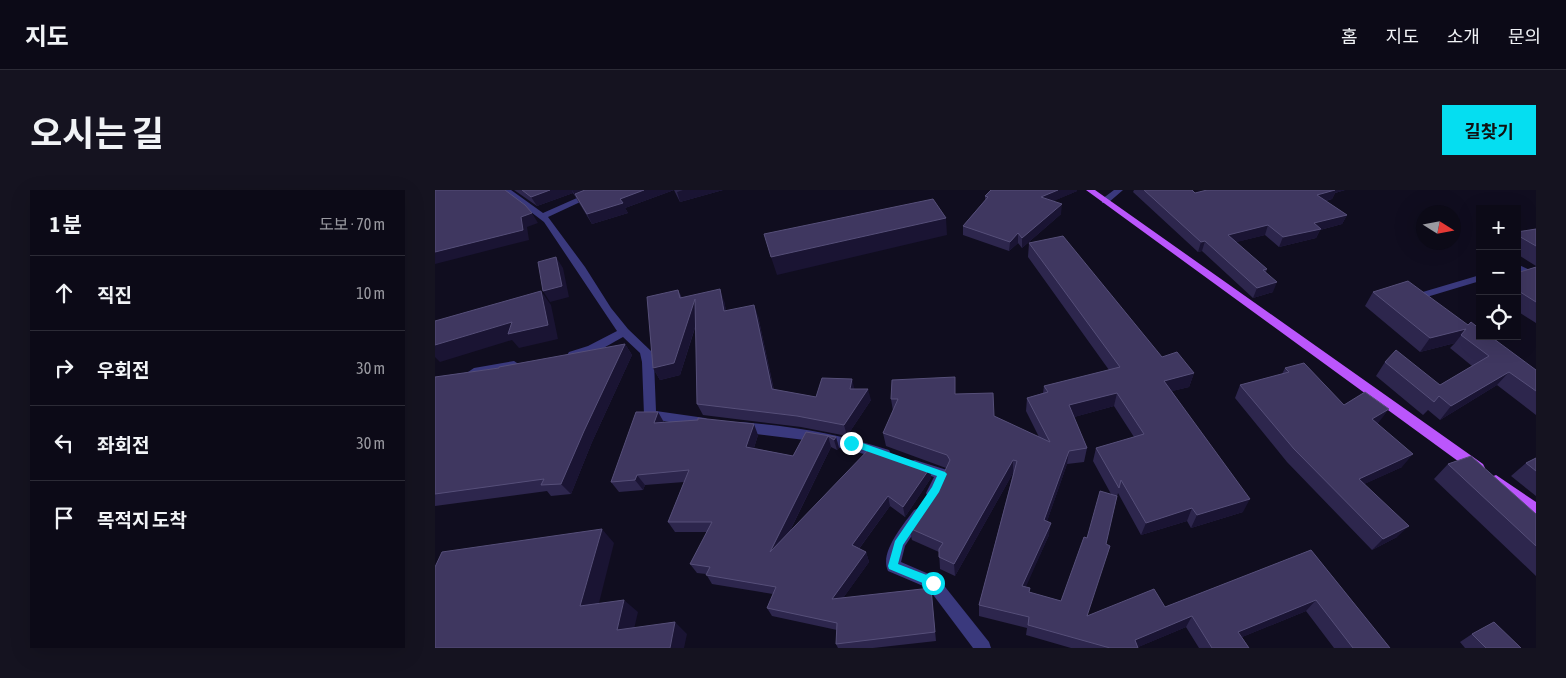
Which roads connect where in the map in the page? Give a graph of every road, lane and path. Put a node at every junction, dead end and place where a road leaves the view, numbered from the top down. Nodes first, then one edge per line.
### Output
1 (506, 190) edge
2 (603, 190) edge
3 (1090, 190) edge
4 (1119, 190) edge
5 (1105, 201) junction
6 (543, 216) junction
7 (1521, 268) edge
8 (1536, 277) edge
9 (1476, 279) edge
10 (1420, 296) edge
11 (625, 332) junction
12 (558, 358) edge
13 (530, 363) edge
14 (463, 374) edge
15 (1536, 510) edge
16 (983, 648) edge

1 - 6 street
2 - 6 street
3 - 5 main road
4 - 5 street
5 - 15 main road
6 - 11 street
7 - 8 street
9 - 10 street
11 - 12 street
11 - 16 street
13 - 14 street

